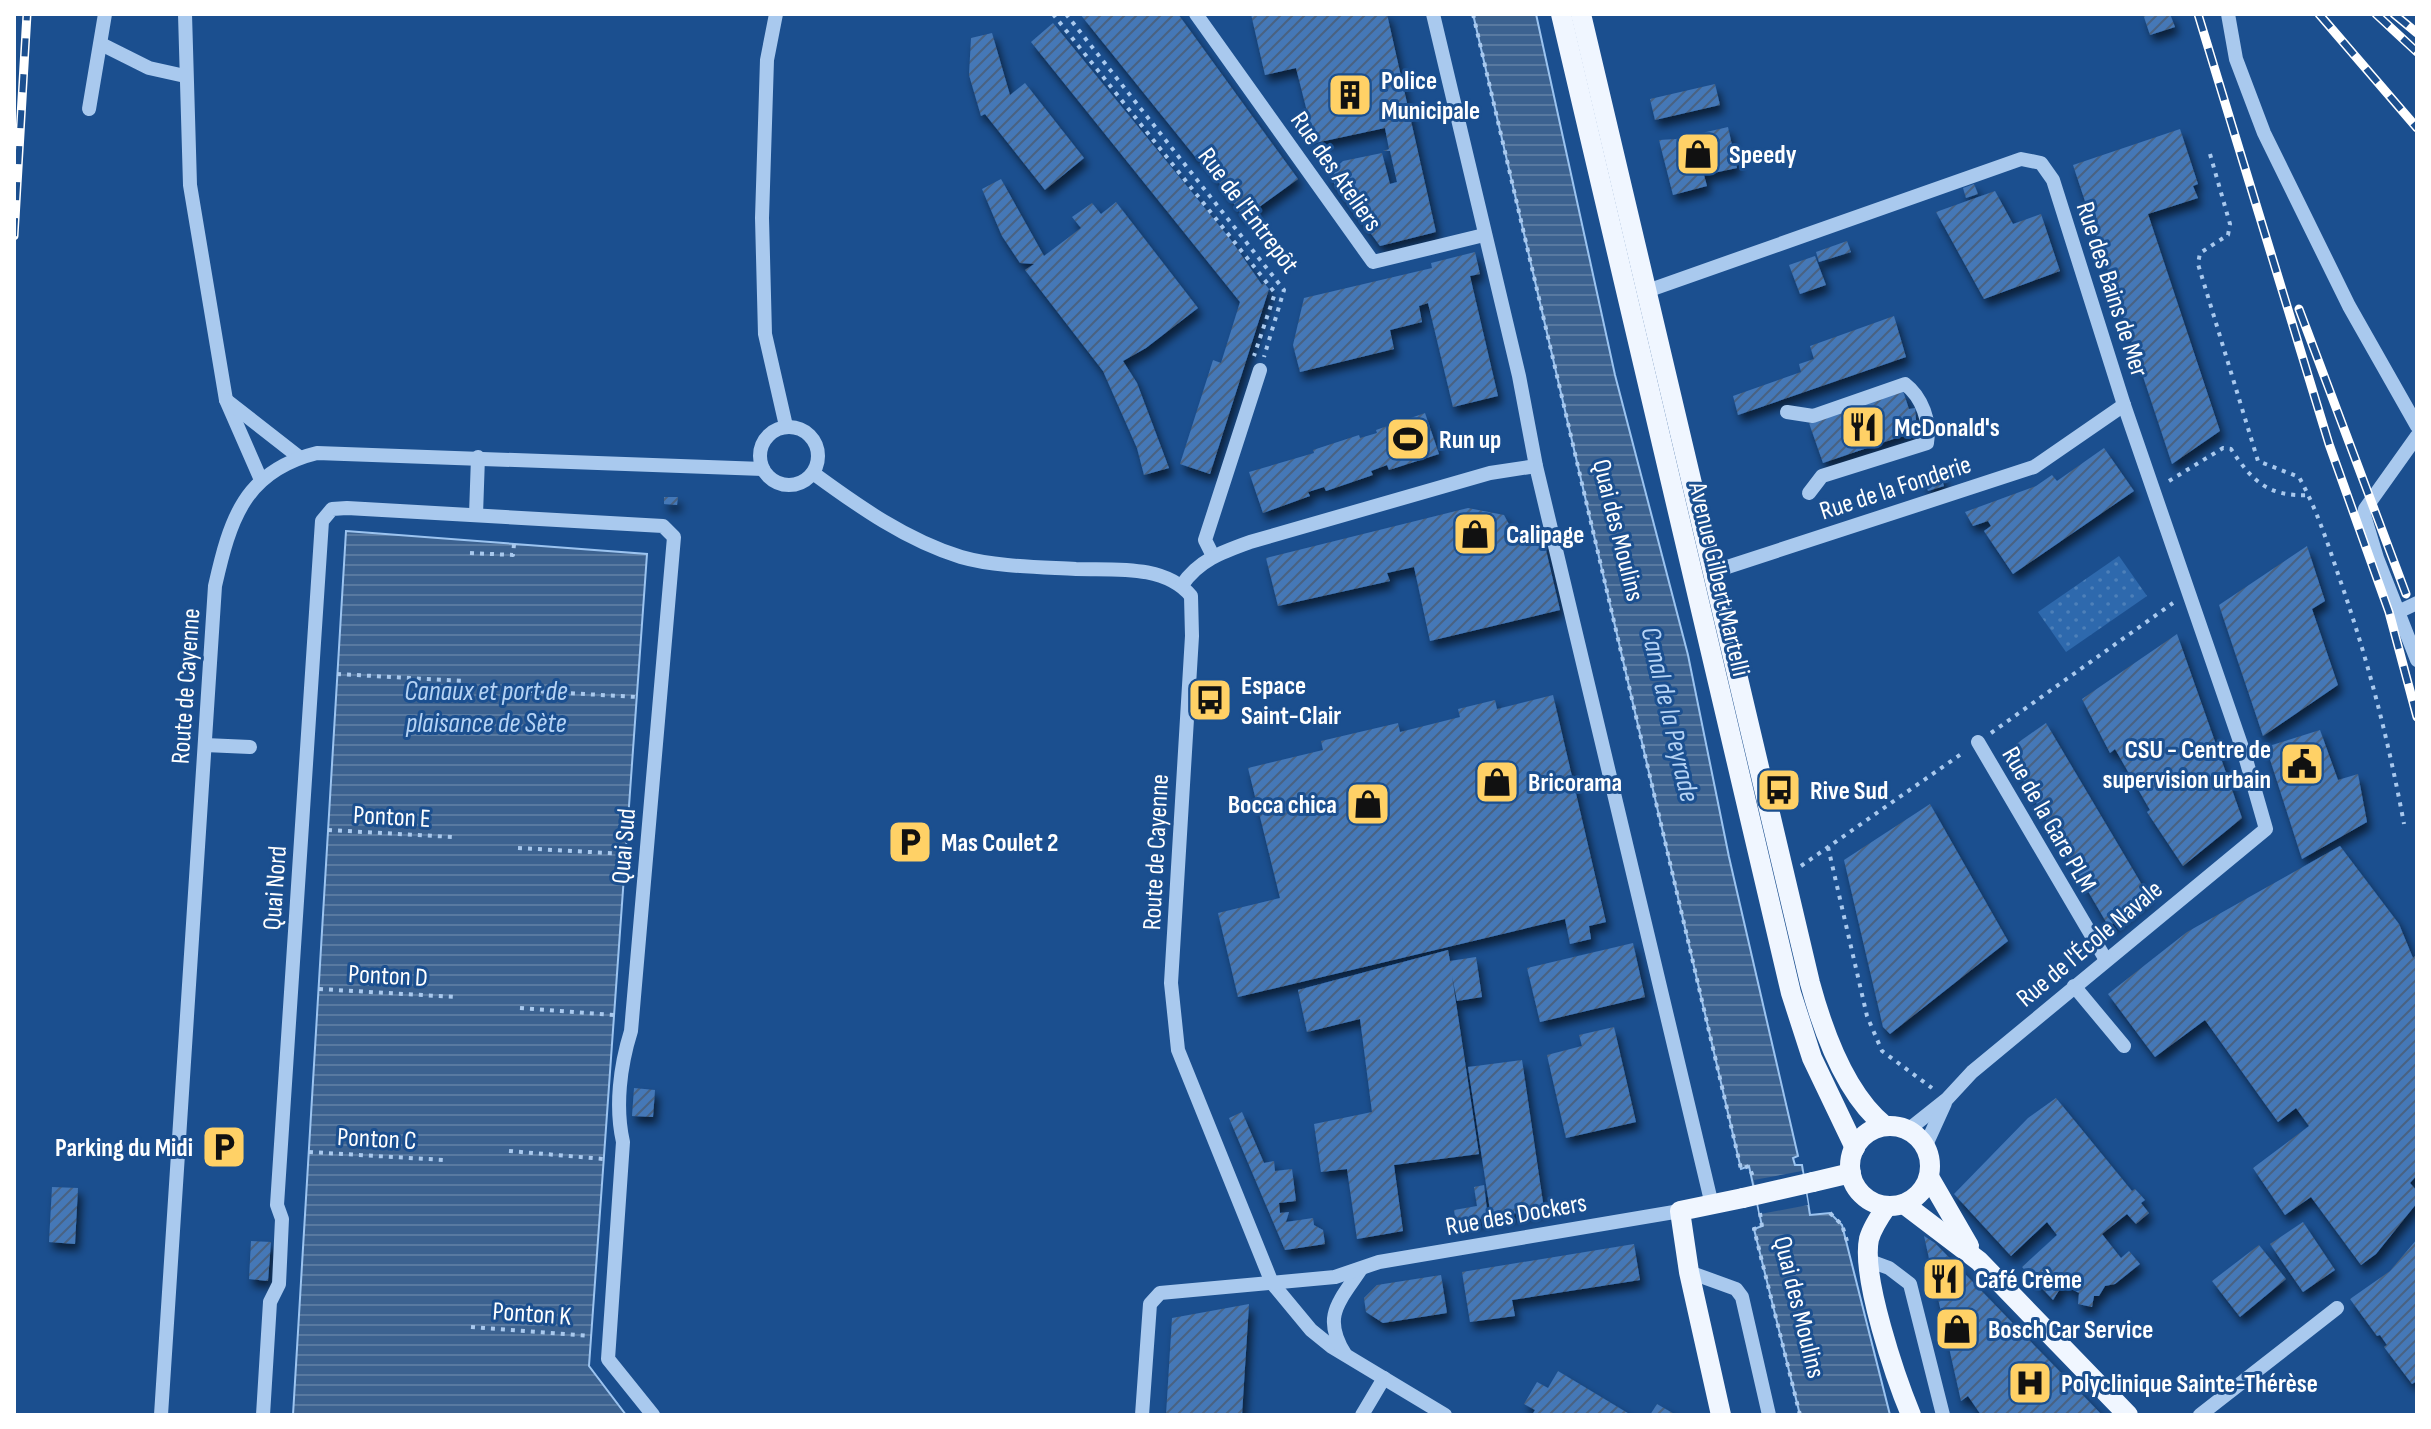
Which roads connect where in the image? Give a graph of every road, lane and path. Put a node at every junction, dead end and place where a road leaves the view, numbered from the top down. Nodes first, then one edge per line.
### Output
1 (105, 14) edge
2 (185, 14) edge
3 (776, 14) edge
4 (1053, 14) edge
5 (1066, 14) edge
6 (1196, 14) edge
7 (1433, 14) edge
8 (1473, 14) edge
9 (1561, 14) edge
10 (1581, 14) edge
11 (2228, 14) edge
12 (103, 45) junction
13 (185, 76) junction
14 (89, 109) dead end
15 (2210, 154) dead end
16 (1484, 235) junction
17 (1647, 291) junction
18 (1255, 369) junction
19 (226, 400) junction
20 (2124, 405) junction
21 (1787, 412) dead end
22 (786, 426) junction
23 (2417, 426) edge
24 (2417, 436) edge
25 (299, 457) junction
26 (478, 457) junction
27 (1536, 466) junction
28 (763, 469) junction
29 (813, 473) junction
30 (261, 480) junction
31 (2154, 490) junction
32 (1809, 493) dead end
33 (2309, 495) junction
34 (476, 515) junction
35 (514, 544) dead end
36 (470, 553) dead end
37 (1213, 556) junction
38 (1712, 572) junction
39 (1182, 585) junction
40 (2417, 603) edge
41 (2398, 612) junction
42 (2417, 660) edge
43 (337, 674) dead end
44 (464, 681) dead end
45 (531, 691) dead end
46 (637, 697) dead end
47 (1978, 742) dead end
48 (205, 745) junction
49 (250, 747) dead end
50 (2404, 824) dead end
51 (2266, 829) joint
52 (328, 830) dead end
53 (453, 837) dead end
54 (1828, 847) dead end
55 (518, 848) dead end
56 (626, 854) dead end
57 (2106, 960) junction
58 (2074, 986) junction
59 (319, 989) dead end
60 (456, 997) dead end
61 (520, 1008) dead end
62 (614, 1015) dead end
63 (2124, 1046) dead end
64 (1947, 1099) junction
65 (1885, 1126) junction
66 (1908, 1130) junction
67 (1925, 1147) junction
68 (1855, 1148) junction
69 (509, 1151) dead end
70 (309, 1152) dead end
71 (604, 1159) dead end
72 (444, 1160) dead end
73 (1851, 1173) junction
74 (1929, 1177) junction
75 (1754, 1180) dead end
76 (1750, 1201) junction
77 (1712, 1205) junction
78 (1895, 1205) junction
79 (1680, 1211) junction
80 (1870, 1261) junction
81 (1979, 1261) junction
82 (1361, 1269) junction
83 (1689, 1272) junction
84 (1272, 1283) junction
85 (2337, 1308) dead end
86 (471, 1327) dead end
87 (591, 1336) dead end
88 (1346, 1356) junction
89 (1384, 1378) junction
90 (1362, 1414) edge
91 (161, 1415) edge
92 (263, 1415) edge
93 (653, 1415) edge
94 (1142, 1415) edge
95 (1445, 1415) edge
96 (1721, 1415) edge
97 (1769, 1415) edge
98 (1800, 1415) edge
99 (1911, 1415) edge
100 (1943, 1415) edge
101 (2128, 1415) edge
102 (2200, 1415) edge

1 - 12 street
2 - 13 street
3 - 22 street
4 - 18 path
5 - 18 path, Rue de l'Entrepôt
6 - 16 street, Rue des Ateliers
7 - 16 street
8 - 75 path, Quai des Moulins
9 - 68 main road, Avenue Gilbert Martelli
10 - 17 main road, Avenue Gilbert Martelli
11 - 23 street
12 - 13 street
12 - 14 street
13 - 19 street
15 - 33 path
16 - 27 street
17 - 20 street, Rue des Bains de Mer
17 - 38 main road, Avenue Gilbert Martelli
18 - 37 street
19 - 25 street
19 - 30 street
20 - 31 street, Rue des Bains de Mer
20 - 38 street, Rue de la Fonderie
21 - 32 street
22 - 28 street
22 - 29 street
24 - 41 street
25 - 26 street, Route de Cayenne
25 - 30 street, Route de Cayenne
26 - 28 street, Route de Cayenne
26 - 34 street
27 - 37 street
27 - 77 street
28 - 29 street, Route de Cayenne
29 - 39 street
30 - 48 street, Route de Cayenne
31 - 33 path
31 - 51 street, Rue des Bains de Mer
33 - 50 path
34 - 92 street, Quai Nord
34 - 93 street, Quai Sud
35 - 36 path
37 - 39 street
38 - 65 main road, Avenue Gilbert Martelli
39 - 84 street, Route de Cayenne
40 - 41 street
41 - 42 street
43 - 44 path
45 - 46 path
47 - 57 street, Rue de la Gare PLM
48 - 49 street
48 - 91 street, Route de Cayenne
51 - 57 street, Rue de l'École Navale
52 - 53 path, Ponton E
54 - 64 path
55 - 56 path
57 - 58 street, Rue de l'École Navale
58 - 63 street
58 - 64 street, Rue de l'École Navale
59 - 60 path, Ponton D
61 - 62 path
64 - 66 street, Rue de l'École Navale
64 - 67 street, Rue de l'École Navale
65 - 66 main road
65 - 68 main road
66 - 67 main road
67 - 74 main road
68 - 73 main road
69 - 71 path
70 - 72 path, Ponton C
73 - 76 main road, bridge
73 - 78 main road
74 - 78 main road
74 - 81 main road
76 - 77 main road
76 - 98 path, Quai des Moulins
77 - 79 main road
78 - 80 main road
78 - 81 main road
79 - 82 street, Rue des Dockers
79 - 83 main road
80 - 99 main road
80 - 100 street
81 - 101 main road
82 - 84 street, Rue des Dockers
82 - 88 street
83 - 96 main road
83 - 97 street, Quai des Moulins
84 - 88 street, Route de Cayenne
84 - 94 street, Rue des Dockers
85 - 102 street
86 - 87 path, Ponton K
88 - 89 street, Route de Cayenne
89 - 90 street
89 - 95 street, Route de Cayenne

